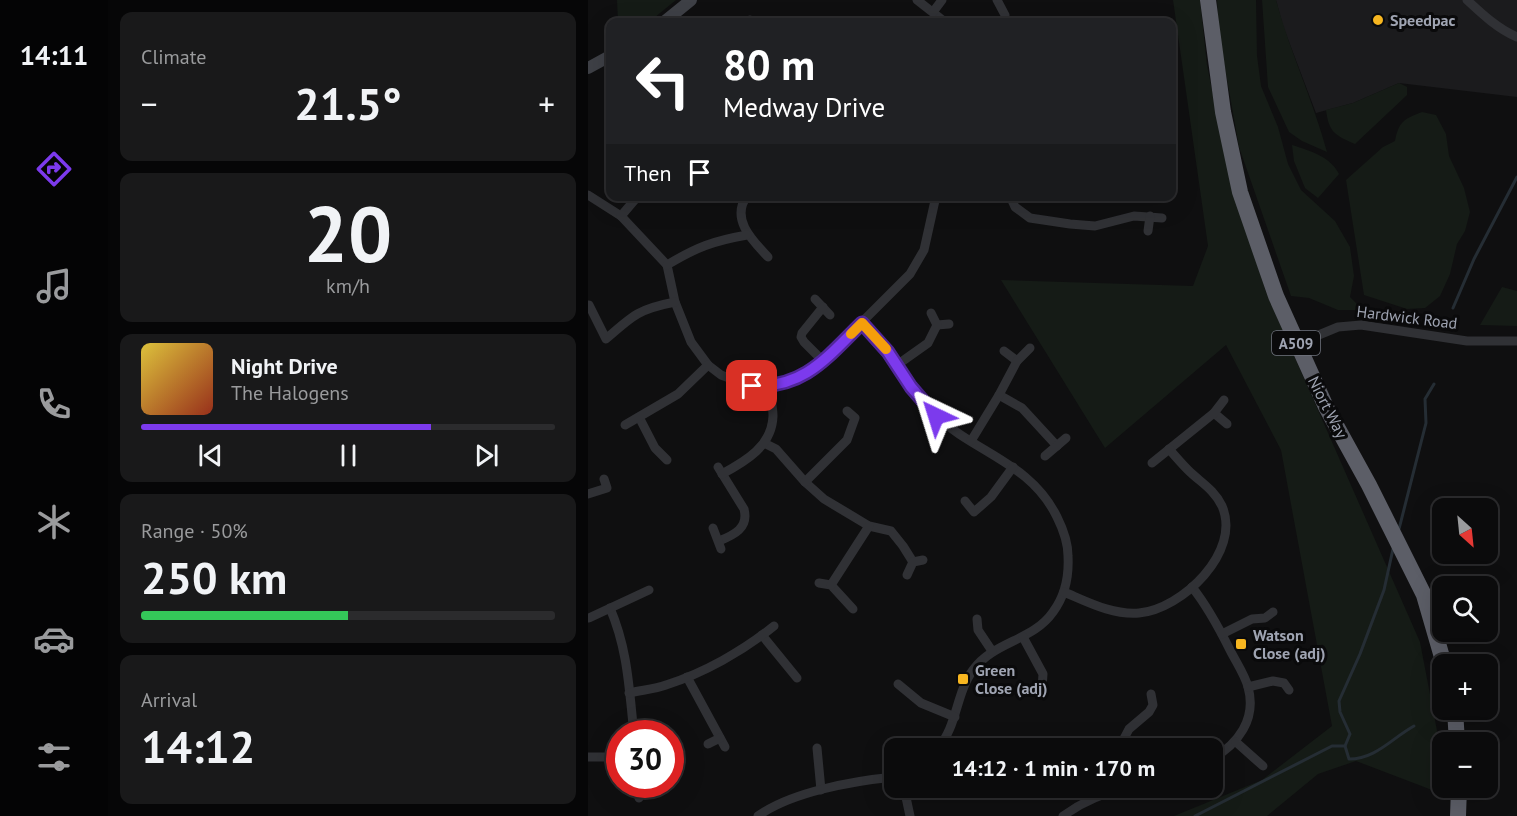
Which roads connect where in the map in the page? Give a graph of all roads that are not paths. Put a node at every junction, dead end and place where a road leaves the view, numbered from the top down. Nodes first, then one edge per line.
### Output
1 (690, 0) edge
2 (917, 0) edge
3 (942, 0) edge
4 (998, 0) edge
5 (1208, 0) edge
6 (1467, 0) edge
7 (933, 12) junction
8 (1005, 15) dead end
9 (669, 18) edge
10 (940, 18) edge
11 (1517, 37) edge
12 (606, 58) edge
13 (588, 68) edge
14 (588, 195) edge
15 (634, 201) edge
16 (744, 201) edge
17 (935, 201) edge
18 (1012, 201) edge
19 (621, 216) junction
20 (1150, 216) junction
21 (1162, 218) dead end
22 (1148, 231) dead end
23 (747, 235) junction
24 (768, 257) dead end
25 (667, 265) junction
26 (815, 299) dead end
27 (675, 302) junction
28 (589, 305) edge
29 (823, 307) junction
30 (931, 313) dead end
31 (830, 315) dead end
32 (862, 323) junction
33 (949, 324) dead end
34 (937, 325) junction
35 (1517, 341) edge
36 (1297, 344) junction
37 (1030, 348) dead end
38 (1004, 351) dead end
39 (823, 361) junction
40 (1017, 361) junction
41 (708, 365) junction
42 (897, 365) junction
43 (769, 387) junction
44 (999, 395) junction
45 (1224, 400) dead end
46 (847, 411) dead end
47 (1214, 413) junction
48 (639, 417) junction
49 (625, 424) dead end
50 (1227, 424) dead end
51 (1066, 438) dead end
52 (970, 441) junction
53 (764, 443) junction
54 (1057, 446) junction
55 (1169, 449) junction
56 (1045, 456) dead end
57 (667, 460) dead end
58 (1152, 463) dead end
59 (1013, 467) junction
60 (604, 479) dead end
61 (805, 482) junction
62 (588, 494) edge
63 (965, 501) dead end
64 (869, 526) junction
65 (713, 528) dead end
66 (923, 560) dead end
67 (913, 562) junction
68 (907, 575) dead end
69 (819, 583) dead end
70 (831, 585) junction
71 (1192, 588) junction
72 (649, 590) dead end
73 (1064, 592) junction
74 (610, 608) junction
75 (853, 609) dead end
76 (1274, 612) dead end
77 (589, 618) edge
78 (977, 619) dead end
79 (774, 626) dead end
80 (1222, 634) junction
81 (762, 635) junction
82 (1023, 637) junction
83 (992, 651) junction
84 (1441, 654) edge
85 (687, 677) junction
86 (797, 678) dead end
87 (898, 684) dead end
88 (1248, 687) junction
89 (1042, 688) dead end
90 (1289, 690) dead end
91 (629, 693) junction
92 (1151, 694) dead end
93 (955, 717) junction
94 (632, 720) edge
95 (720, 738) junction
96 (947, 738) edge
97 (1124, 738) edge
98 (1236, 742) junction
99 (708, 744) dead end
100 (725, 747) dead end
101 (817, 748) dead end
102 (1223, 751) edge
103 (588, 757) edge
104 (606, 757) edge
105 (1263, 766) dead end
106 (884, 779) edge
107 (821, 790) junction
108 (906, 798) edge
109 (1092, 798) edge
110 (1459, 798) edge
111 (758, 816) edge
112 (910, 816) edge
113 (1063, 816) edge
114 (1458, 816) edge

1 - 9 street
2 - 7 street
3 - 7 street
4 - 8 street
5 - 36 highway, Niort Way / A509
6 - 11 street
7 - 10 street
12 - 13 street
14 - 19 street
15 - 19 street
16 - 23 street
17 - 32 street
18 - 20 street
19 - 25 street
20 - 21 street
20 - 22 street
23 - 24 street
23 - 25 street
25 - 27 street
26 - 29 street
27 - 28 street
27 - 41 street
29 - 31 street
29 - 39 street
30 - 34 street
32 - 39 street
32 - 42 street
33 - 34 street
34 - 42 street
35 - 36 street, Hardwick Road
36 - 84 highway, Niort Way / A509
37 - 40 street
38 - 40 street
39 - 43 street
40 - 44 street
41 - 43 street
41 - 48 street
42 - 52 street
43 - 53 street
44 - 52 street
44 - 54 street
45 - 47 street
46 - 61 street
47 - 50 street
47 - 55 street
48 - 49 street
48 - 57 street
51 - 54 street
52 - 59 street
53 - 61 street
53 - 65 street
54 - 56 street
55 - 58 street
55 - 71 street
59 - 63 street
59 - 73 street
60 - 62 street
61 - 64 street
64 - 67 street
64 - 70 street
66 - 67 street
67 - 68 street
69 - 70 street
70 - 75 street
71 - 73 street
71 - 80 street
72 - 74 street
73 - 82 street
74 - 77 street
74 - 91 street
76 - 80 street
78 - 83 street
79 - 81 street
80 - 88 street
81 - 85 street
81 - 86 street
82 - 83 street
82 - 89 street
83 - 93 street
85 - 91 street
85 - 95 street
87 - 93 street
88 - 90 street
88 - 98 street
91 - 94 street
92 - 97 street
93 - 96 street
95 - 99 street
95 - 100 street
98 - 102 street
98 - 105 street
101 - 107 street
103 - 104 street
106 - 107 street
107 - 111 street
108 - 112 street
109 - 113 street
110 - 114 highway

